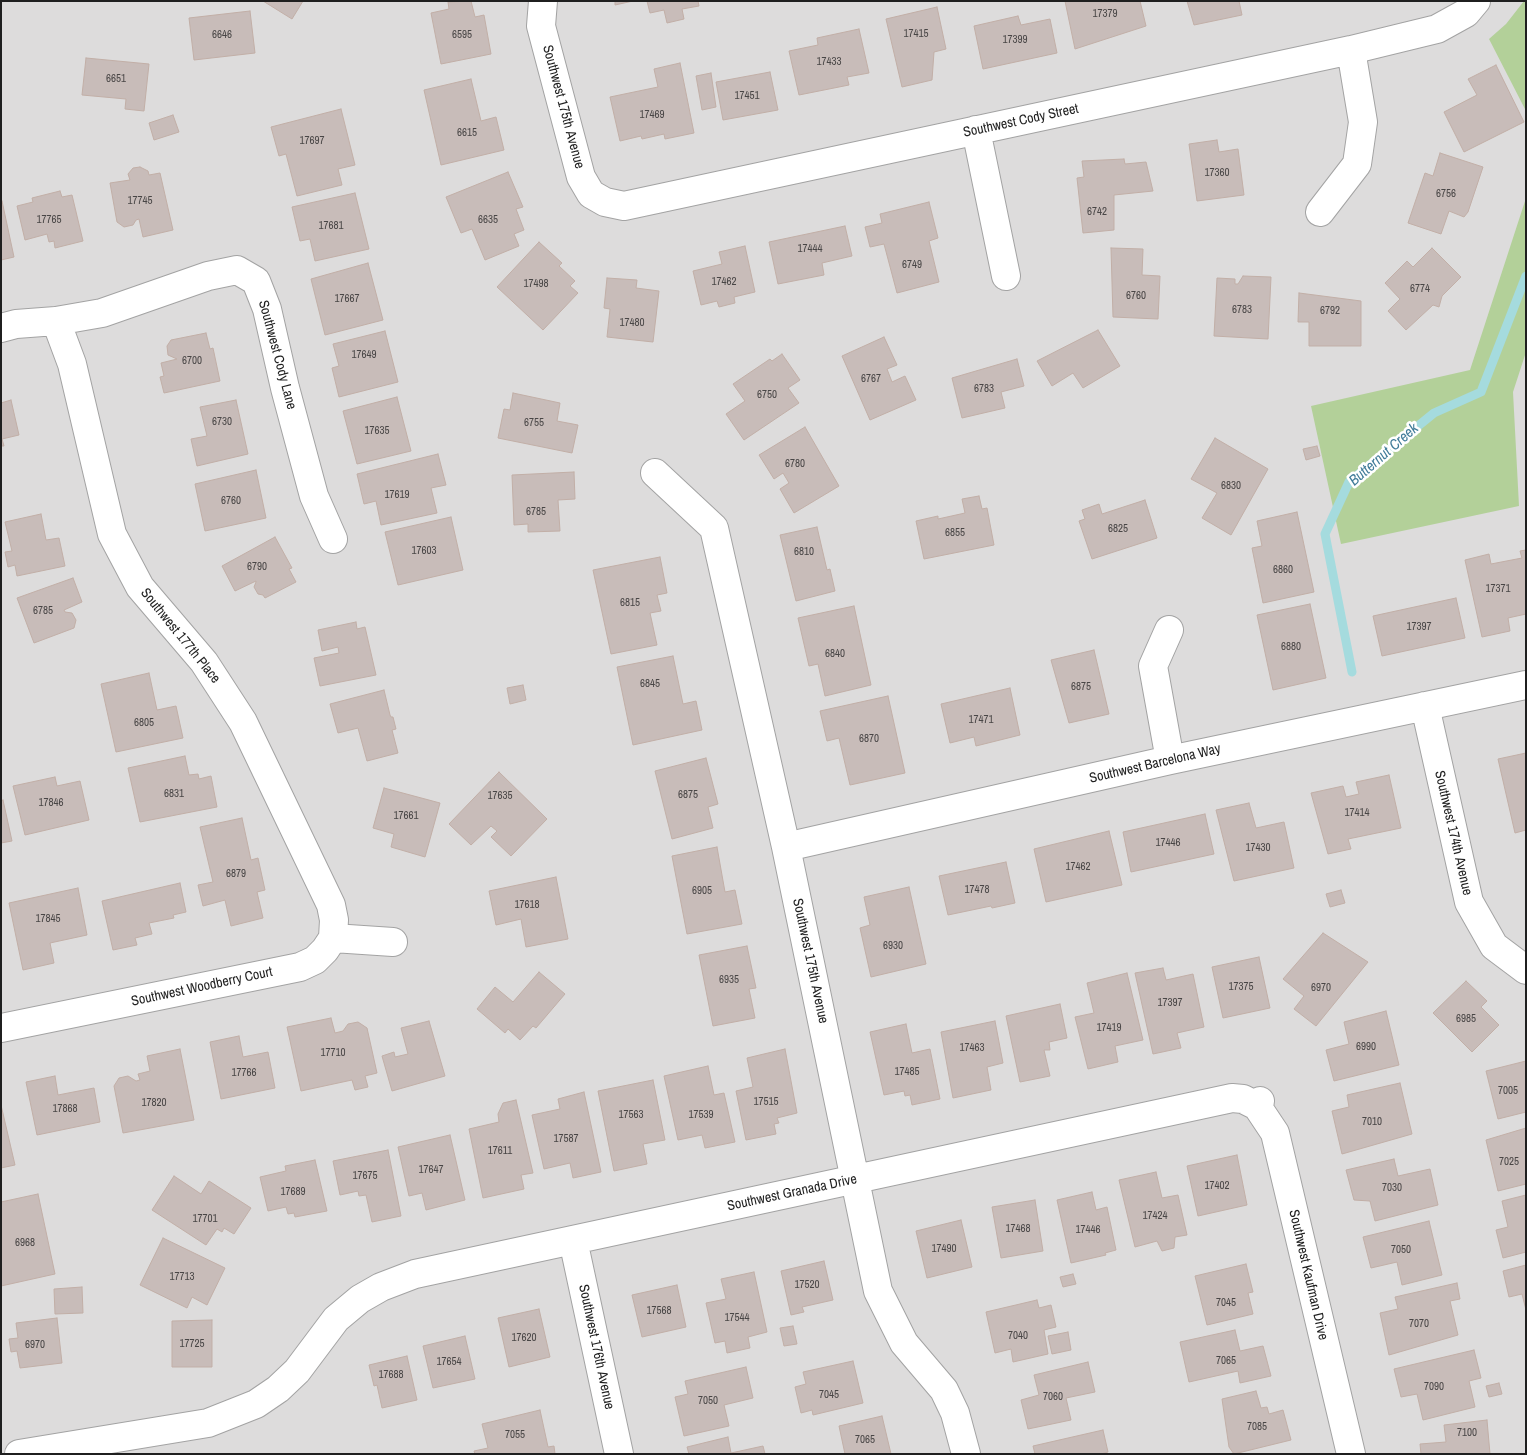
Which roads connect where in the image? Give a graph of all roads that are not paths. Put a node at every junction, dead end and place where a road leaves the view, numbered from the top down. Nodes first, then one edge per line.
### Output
1 (543, 1) edge
2 (1476, 1) edge
3 (1351, 50) junction
4 (976, 130) junction
5 (605, 202) joint
6 (1320, 212) dead end
7 (1006, 276) dead end
8 (56, 321) junction
9 (1, 328) edge
10 (655, 472) dead end
11 (333, 539) dead end
12 (1169, 630) dead end
13 (1526, 684) edge
14 (1425, 706) junction
15 (1170, 760) junction
16 (786, 847) junction
17 (333, 938) junction
18 (393, 942) dead end
19 (1526, 970) edge
20 (1, 1028) edge
21 (1258, 1104) joint
22 (854, 1179) junction
23 (572, 1240) junction
24 (19, 1454) edge
25 (619, 1454) edge
26 (966, 1454) edge
27 (1351, 1454) edge

1 - 5 street, Southwest 175th Avenue
2 - 3 street, Southwest Cody Street
3 - 4 street, Southwest Cody Street
3 - 6 street
4 - 5 street, Southwest Cody Street
4 - 7 street
8 - 9 street, Southwest Cody Lane
8 - 11 street, Southwest Cody Lane
8 - 17 street, Southwest 177th Place
10 - 16 street, Southwest 175th Avenue
12 - 15 street
13 - 14 street, Southwest Barcelona Way
14 - 15 street, Southwest Barcelona Way
14 - 19 street, Southwest 174th Avenue
15 - 16 street, Southwest Barcelona Way
16 - 22 street, Southwest 175th Avenue
17 - 18 street
17 - 20 street, Southwest Woodberry Court
21 - 22 street, Southwest Granada Drive
21 - 27 street, Southwest Kaufman Drive
22 - 23 street, Southwest Granada Drive
22 - 26 street, Southwest 175th Avenue
23 - 24 street, Southwest Granada Drive
23 - 25 street, Southwest 176th Avenue

